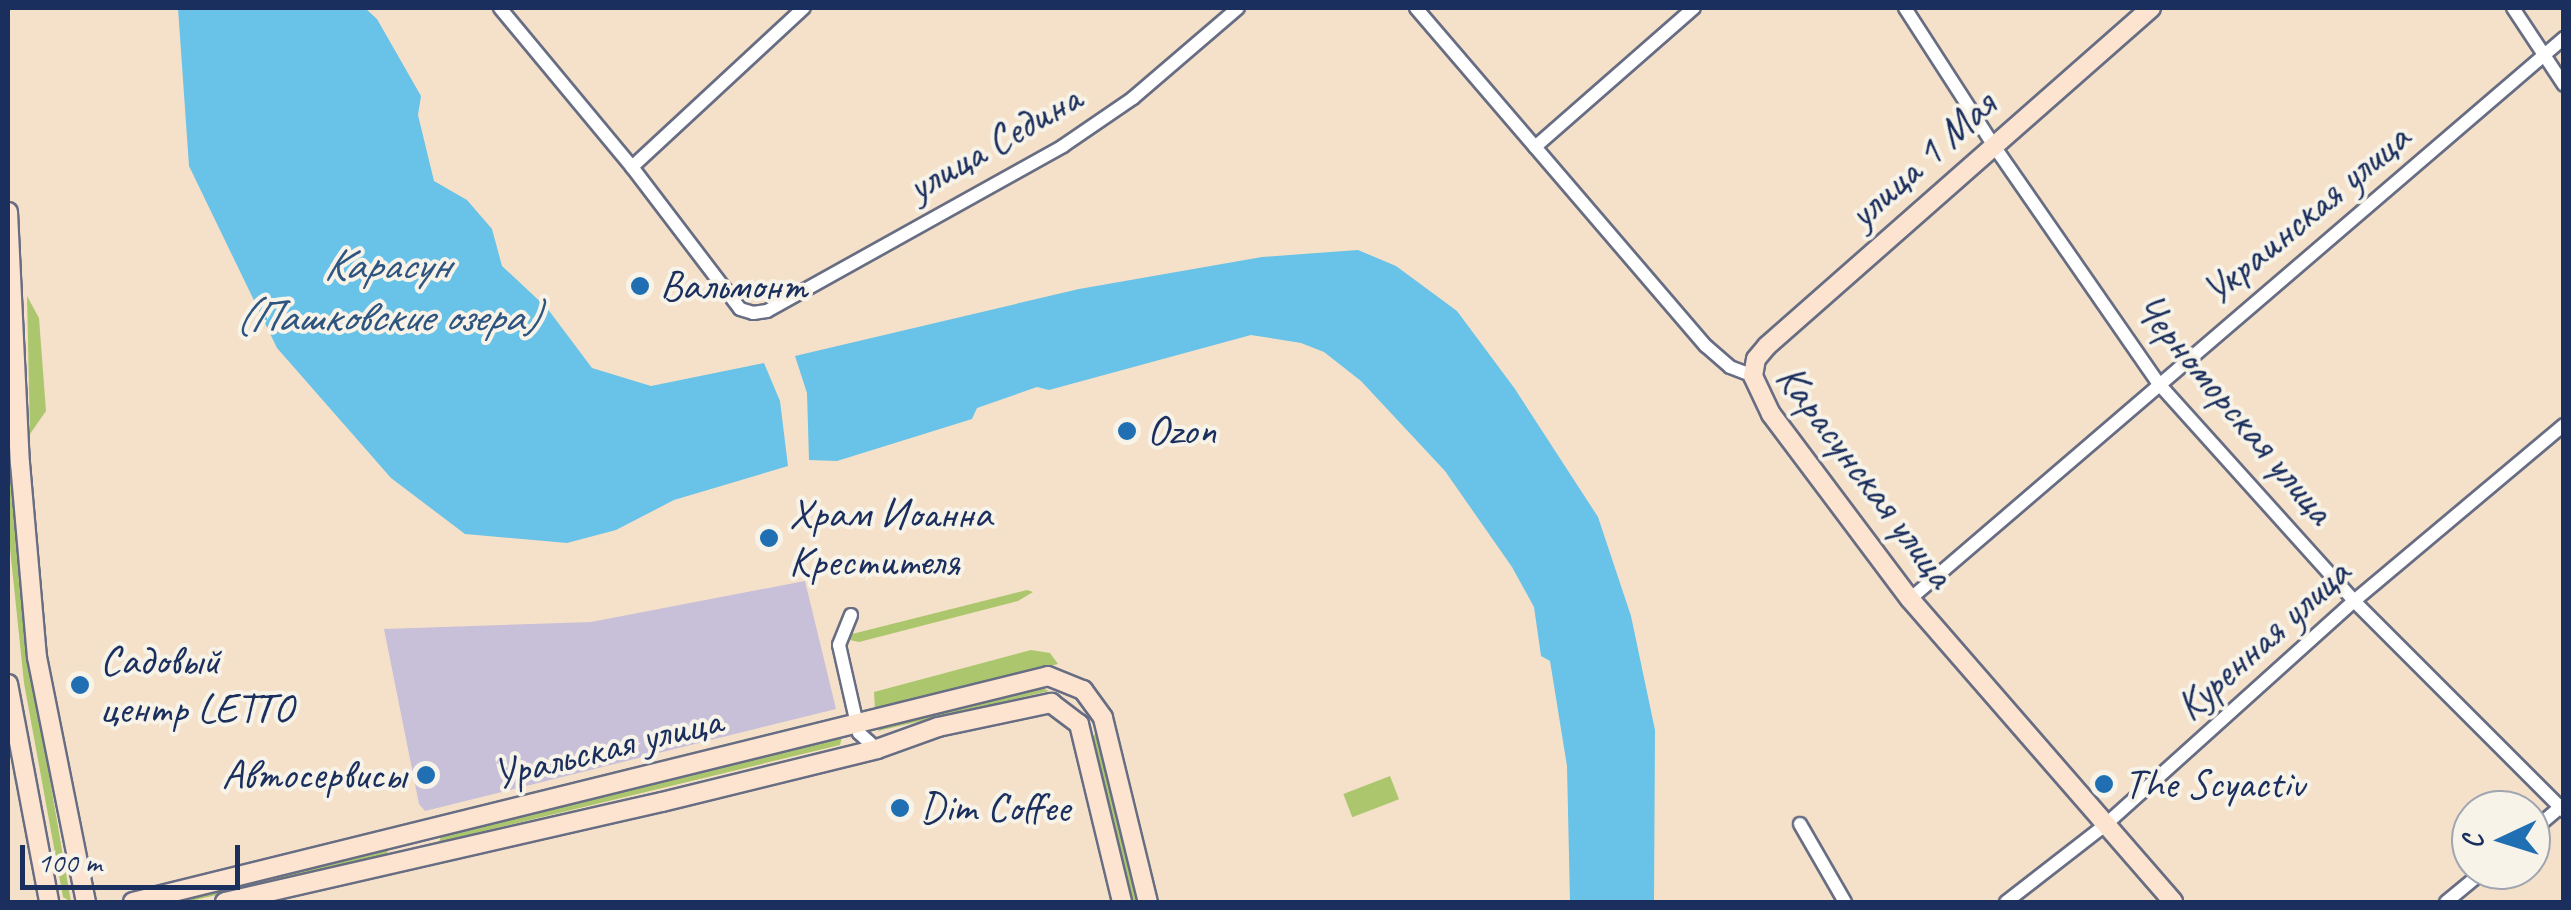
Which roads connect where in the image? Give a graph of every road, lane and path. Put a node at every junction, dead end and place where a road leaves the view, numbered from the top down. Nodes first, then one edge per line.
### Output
1 (500, 8) edge
2 (804, 8) edge
3 (1238, 8) edge
4 (1416, 8) edge
5 (1694, 8) edge
6 (1905, 8) edge
7 (2151, 8) edge
8 (2513, 8) edge
9 (2564, 38) edge
10 (2544, 55) junction
11 (2564, 85) edge
12 (1992, 143) junction
13 (1535, 147) junction
14 (632, 167) junction
15 (8, 212) edge
16 (1753, 376) junction
17 (2158, 383) junction
18 (2564, 425) edge
19 (14, 478) edge
20 (1910, 599) junction
21 (2354, 601) junction
22 (850, 615) dead end
23 (8, 684) edge
24 (856, 723) junction
25 (837, 728) junction
26 (876, 749) junction
27 (845, 756) junction
28 (2562, 808) edge
29 (1800, 824) dead end
30 (2104, 826) junction
31 (159, 899) edge
32 (49, 902) edge
33 (86, 902) edge
34 (133, 902) edge
35 (225, 902) edge
36 (1122, 902) edge
37 (1148, 902) edge
38 (1846, 902) edge
39 (2006, 902) edge
40 (2173, 902) edge

1 - 14 street
2 - 14 street
3 - 14 street, улица Седина
4 - 13 street, Карасунская улица
5 - 13 street
6 - 12 street, Черноморская улица
7 - 12 main road, улица 1 Мая
8 - 10 street
9 - 10 street, Украинская улица
10 - 11 street
10 - 17 street, Украинская улица
12 - 16 main road, улица 1 Мая
12 - 17 street, Черноморская улица
13 - 16 street, Карасунская улица
15 - 19 main road
16 - 20 main road, Карасунская улица
17 - 20 street, Украинская улица
17 - 21 street, Черноморская улица
18 - 21 street, Куренная улица
19 - 33 main road
20 - 30 main road, Карасунская улица
21 - 28 street, Черноморская улица
21 - 30 street, Куренная улица
22 - 24 street
23 - 32 main road
24 - 25 main road, Уральская улица
24 - 26 street
24 - 37 main road, Уральская улица
25 - 27 street
25 - 31 main road, Уральская улица
26 - 27 main road, Уральская улица
26 - 36 main road, Уральская улица
27 - 35 main road, Уральская улица
29 - 38 street
30 - 39 street, Куренная улица
30 - 40 main road, Карасунская улица
31 - 34 main road, Уральская улица

